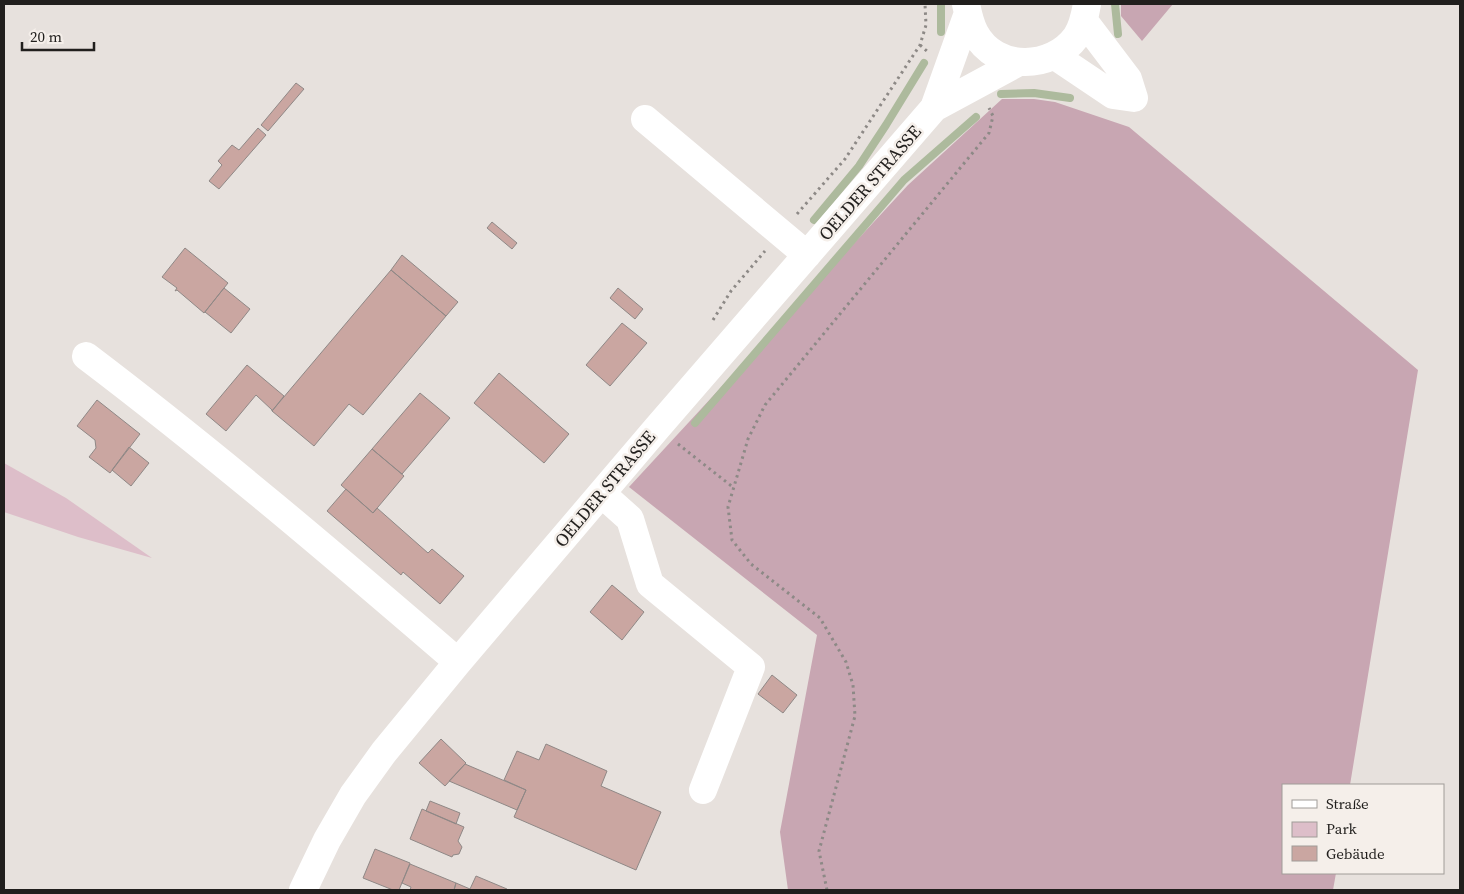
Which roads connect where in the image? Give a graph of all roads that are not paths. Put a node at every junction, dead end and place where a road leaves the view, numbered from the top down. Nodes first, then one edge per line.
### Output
1 (967, 9) edge
2 (1085, 12) edge
3 (1054, 56) junction
4 (1019, 62) junction
5 (934, 108) junction
6 (645, 120) dead end
7 (807, 256) junction
8 (86, 356) dead end
9 (602, 494) junction
10 (458, 662) junction
11 (703, 790) dead end
12 (303, 890) edge

1 - 4 street
1 - 5 street, OELDER STRASSE
2 - 3 street
2 - 3 street
3 - 4 street
4 - 5 street, OELDER STRASSE
5 - 7 street, OELDER STRASSE
6 - 7 street
7 - 9 street, OELDER STRASSE
8 - 10 street
9 - 10 street, OELDER STRASSE
9 - 11 street
10 - 12 street, OELDER STRASSE

